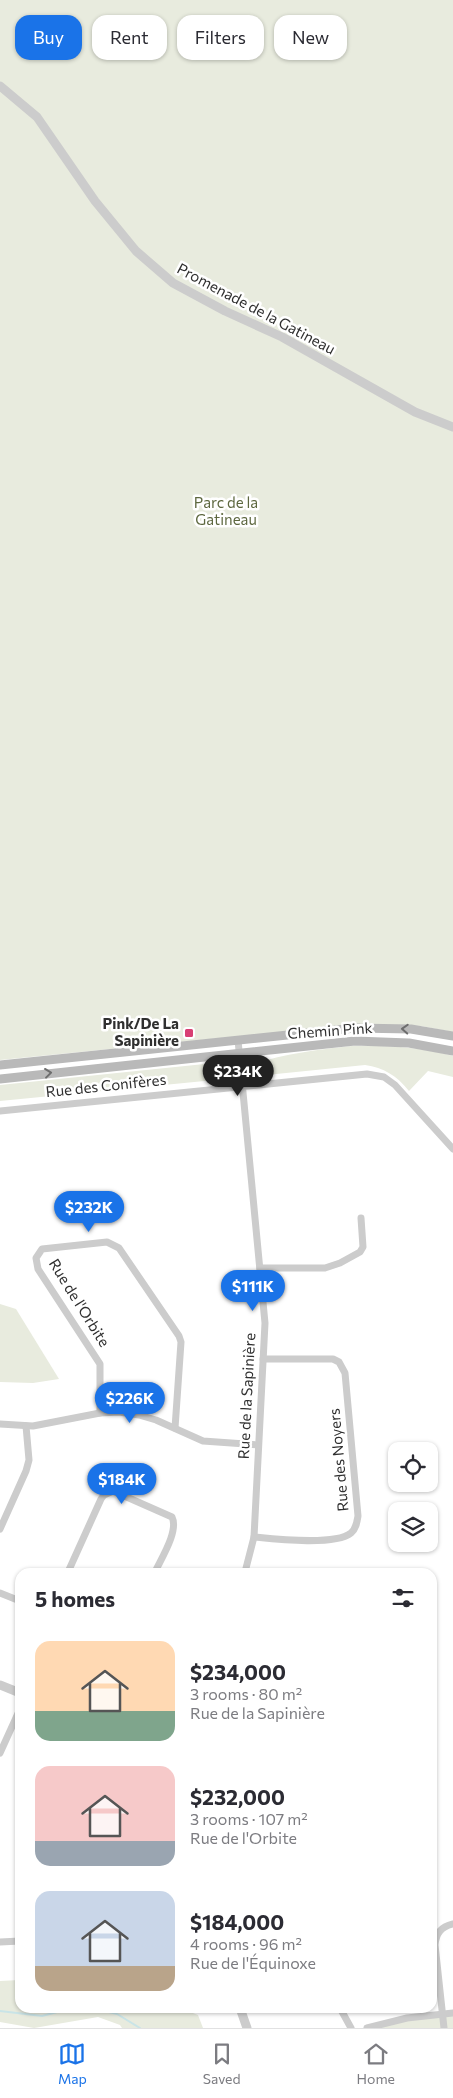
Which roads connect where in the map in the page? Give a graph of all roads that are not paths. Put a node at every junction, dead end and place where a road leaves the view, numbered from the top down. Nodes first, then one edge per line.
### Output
1 (0, 86) edge
2 (453, 427) edge
3 (453, 1036) edge
4 (238, 1040) junction
5 (453, 1051) edge
6 (240, 1054) junction
7 (0, 1065) edge
8 (0, 1079) edge
9 (244, 1086) junction
10 (0, 1111) edge
11 (453, 1149) edge
12 (362, 1218) dead end
13 (260, 1268) junction
14 (263, 1359) junction
15 (100, 1413) junction
16 (0, 1424) edge
17 (26, 1426) junction
18 (175, 1428) junction
19 (258, 1445) junction
20 (0, 1529) edge
21 (254, 1538) junction
22 (70, 1568) edge
23 (157, 1568) edge
24 (246, 1568) edge
25 (0, 1593) edge
26 (15, 1600) edge
27 (0, 1685) edge
28 (15, 1691) edge
29 (15, 1720) edge
30 (0, 1753) edge
31 (453, 1924) edge
32 (437, 1938) edge
33 (15, 1941) edge
34 (0, 1942) edge
35 (437, 1965) edge
36 (242, 2013) edge
37 (343, 2013) edge
38 (453, 2013) edge
39 (442, 2014) junction
40 (247, 2028) edge
41 (351, 2028) edge
42 (367, 2028) edge
43 (444, 2028) edge

1 - 2 street, Promenade de la Gatineau
3 -> 4 main road, Chemin Pink
4 - 6 street, Rue de la Sapinière
4 - 7 main road, Chemin Pink
5 - 6 main road, Chemin Pink
8 -> 6 main road, Chemin Pink
6 - 9 street, Rue de la Sapinière
9 - 10 street, Rue des Conifères
9 - 11 street, Rue des Conifères
9 - 13 street, Rue de la Sapinière
12 - 13 street
13 - 14 street, Rue de la Sapinière
14 - 19 street, Rue de la Sapinière
14 - 21 street, Rue des Noyers
15 - 17 street
15 - 18 street
15 - 18 street, Rue de l'Orbite
16 - 17 street
17 - 20 street
18 - 19 street
19 - 21 street, Rue de la Sapinière
21 - 24 street, Rue de la Sapinière
22 - 23 street
25 - 26 street
27 - 28 street
29 - 30 street
31 - 32 street
33 - 34 street
35 - 39 street
36 - 40 street
37 - 41 street
38 - 39 street
39 - 42 street
39 - 43 street

